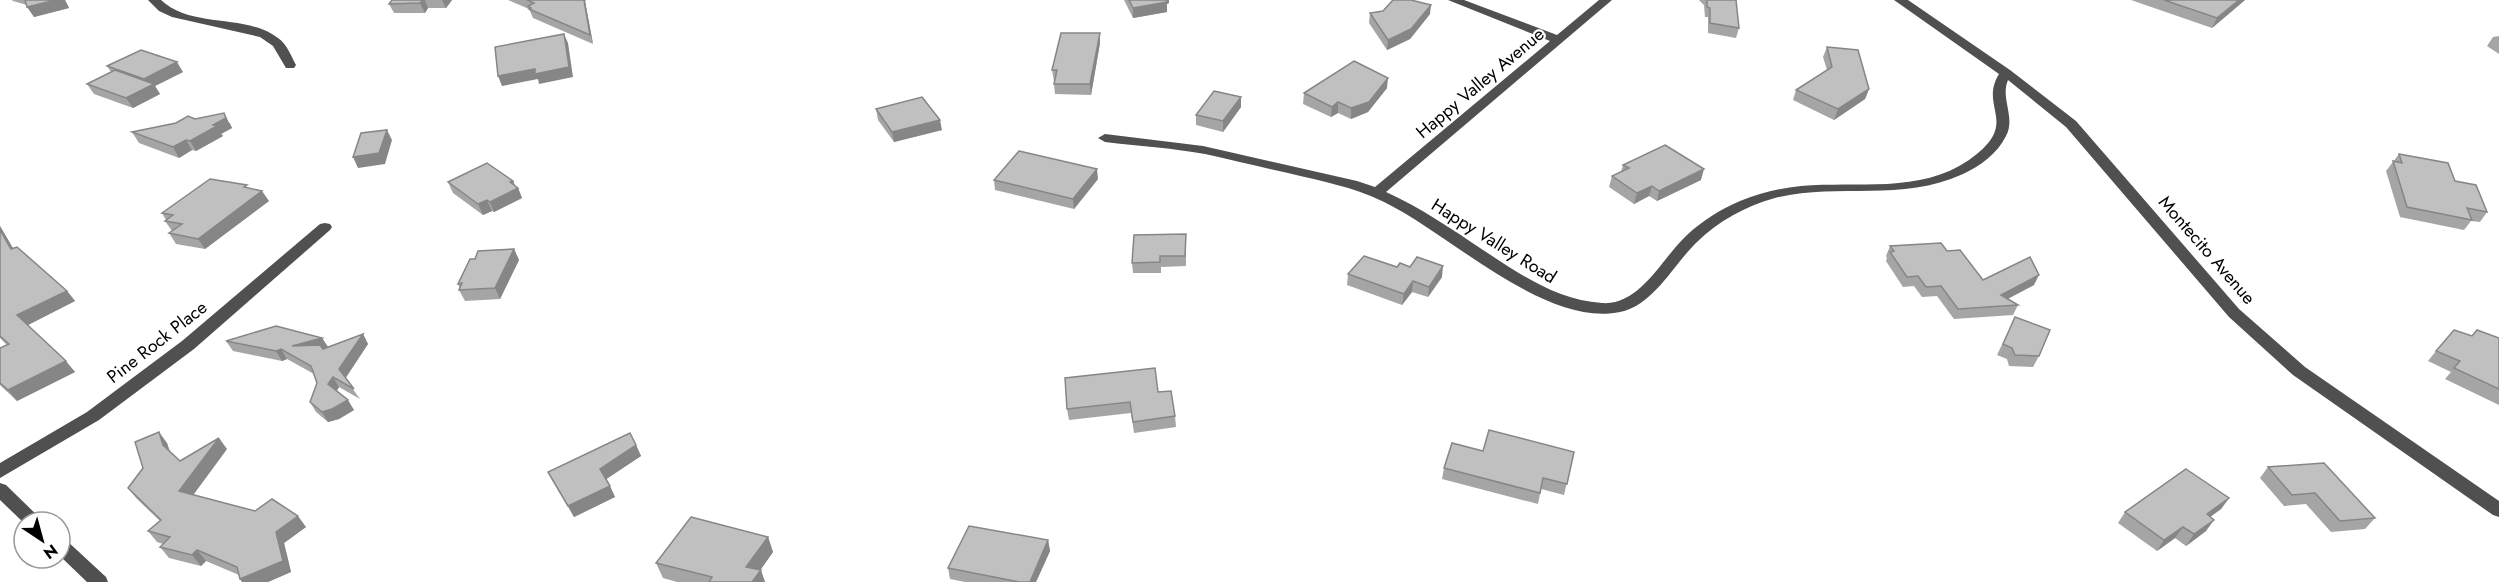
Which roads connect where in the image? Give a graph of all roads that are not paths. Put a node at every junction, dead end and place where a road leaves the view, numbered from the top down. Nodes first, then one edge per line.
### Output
1 (154, 0) edge
2 (1454, 0) edge
3 (1606, 0) edge
4 (1900, 0) edge
5 (1558, 40) junction
6 (290, 65) dead end
7 (2006, 72) junction
8 (1105, 138) dead end
9 (1378, 192) junction
10 (325, 227) dead end
11 (0, 471) edge
12 (0, 490) edge
13 (22, 510) edge
14 (2499, 510) edge
15 (72, 556) edge
16 (99, 582) edge

1 - 6 street
2 - 5 street
3 - 5 street, Happy Valley Avenue
4 - 7 street, Montecito Avenue
5 - 9 street, Happy Valley Avenue
7 - 9 street, Happy Valley Road
7 - 14 street, Montecito Avenue
8 - 9 street, Happy Valley Road
10 - 11 street, Pine Rock Place
12 - 13 street
15 - 16 street

